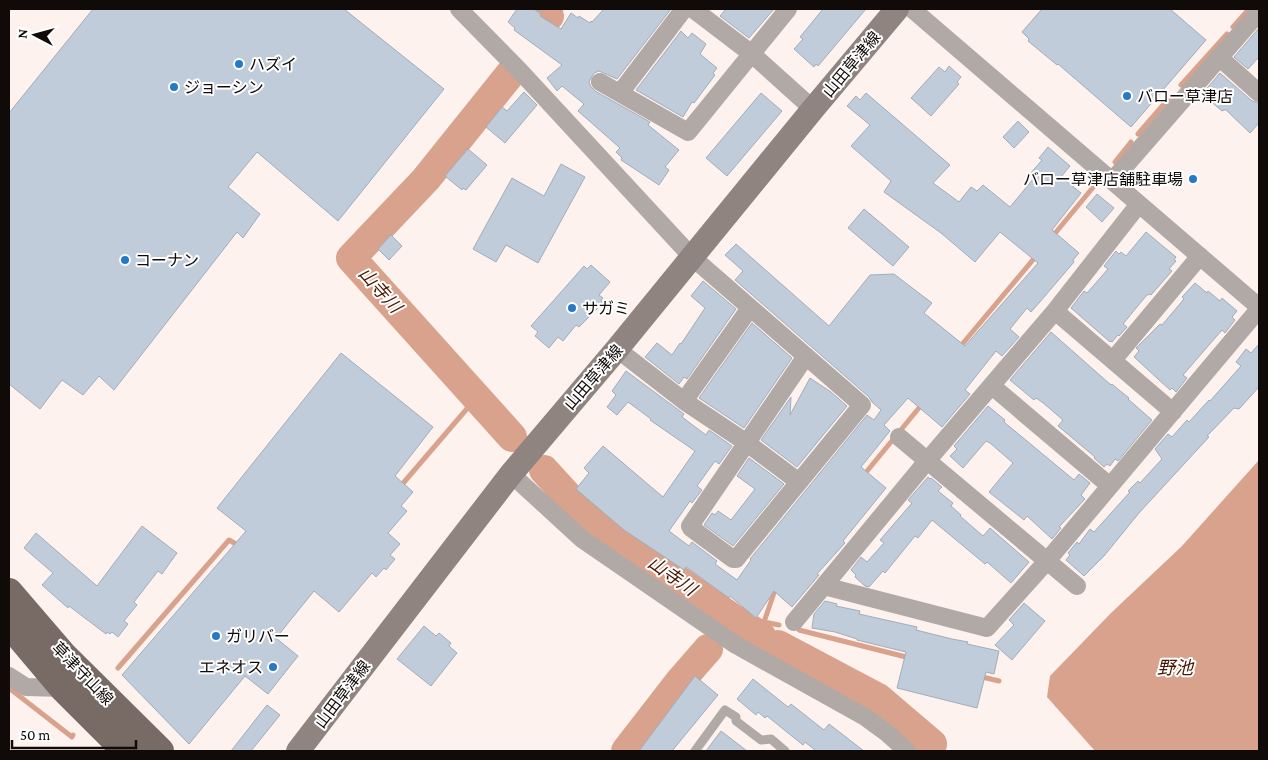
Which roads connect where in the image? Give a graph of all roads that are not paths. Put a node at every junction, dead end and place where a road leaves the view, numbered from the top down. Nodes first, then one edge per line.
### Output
1 (459, 9) edge
2 (684, 9) edge
3 (693, 9) edge
4 (788, 9) edge
5 (897, 9) edge
6 (912, 9) edge
7 (1259, 12) edge
8 (752, 54) junction
9 (1219, 57) junction
10 (600, 82) dead end
11 (620, 93) junction
12 (1259, 93) edge
13 (813, 108) junction
14 (1112, 181) junction
15 (1140, 204) junction
16 (1200, 256) junction
17 (692, 257) junction
18 (750, 308) junction
19 (1259, 308) edge
20 (1055, 311) junction
21 (618, 349) junction
22 (806, 356) junction
23 (1113, 360) junction
24 (992, 386) junction
25 (684, 401) junction
26 (1173, 412) junction
27 (899, 437) dead end
28 (747, 443) junction
29 (927, 461) junction
30 (511, 474) junction
31 (799, 482) junction
32 (1110, 486) junction
33 (1047, 561) junction
34 (824, 586) junction
35 (1077, 586) dead end
36 (9, 592) edge
37 (794, 622) dead end
38 (9, 624) edge
39 (9, 676) edge
40 (63, 688) junction
41 (126, 751) edge
42 (160, 751) edge
43 (298, 751) edge
44 (695, 751) edge
45 (786, 751) edge
46 (907, 751) edge

1 - 17 street
2 - 11 street
3 - 8 street
4 - 8 street
5 - 13 main road, 山田草津線
6 - 14 street
7 - 9 street
8 - 11 street
8 - 13 street
9 - 12 street
9 - 14 street
10 - 11 street
13 - 17 main road, 山田草津線
14 - 15 street
15 - 16 street
15 - 20 street
16 - 19 street
16 - 23 street
17 - 18 street
17 - 21 main road, 山田草津線
18 - 22 street
18 - 25 street
19 - 26 street
20 - 23 street
20 - 24 street
21 - 25 street
21 - 30 main road, 山田草津線
22 - 28 street
22 - 31 street
23 - 26 street
24 - 29 street
24 - 32 street
25 - 28 street
26 - 32 street
27 - 29 street
28 - 31 street
28 - 31 street
29 - 33 street
29 - 34 street
30 - 43 main road, 山田草津線
30 - 46 street
32 - 33 street
33 - 34 street
33 - 35 street
34 - 37 street
36 - 42 main road, 草津守山線
38 - 40 main road, 草津守山線
39 - 40 street
40 - 41 main road, 草津守山線
44 - 45 lane

